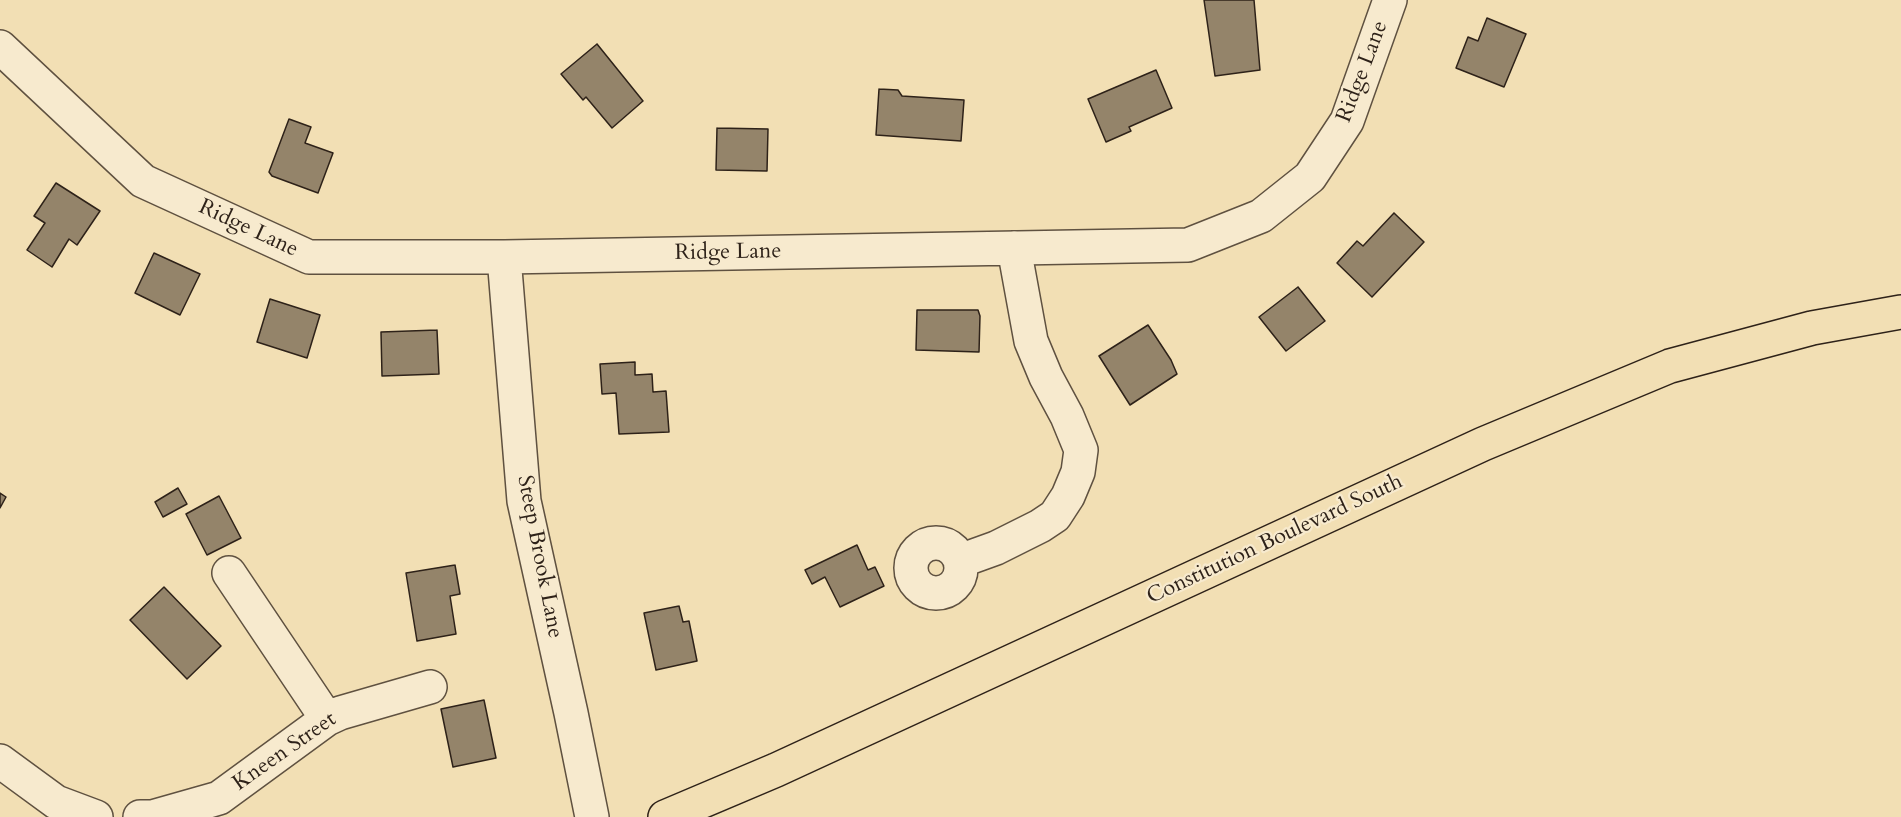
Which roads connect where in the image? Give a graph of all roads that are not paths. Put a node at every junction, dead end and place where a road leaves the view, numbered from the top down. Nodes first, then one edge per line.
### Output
1 (1390, 0) edge
2 (0, 47) edge
3 (1014, 248) junction
4 (504, 257) junction
5 (1901, 312) edge
6 (960, 561) dead end
7 (229, 573) dead end
8 (430, 687) dead end
9 (327, 719) junction
10 (0, 761) edge
11 (96, 817) edge
12 (141, 817) edge
13 (592, 817) edge
14 (665, 817) edge

1 - 3 street, Ridge Lane
2 - 4 street, Ridge Lane
3 - 4 street, Ridge Lane
3 - 6 street
4 - 13 street, Steep Brook Lane
5 - 14 main road, Constitution Boulevard South
7 - 9 street
8 - 9 street, Kneen Street
9 - 12 street, Kneen Street
10 - 11 street

